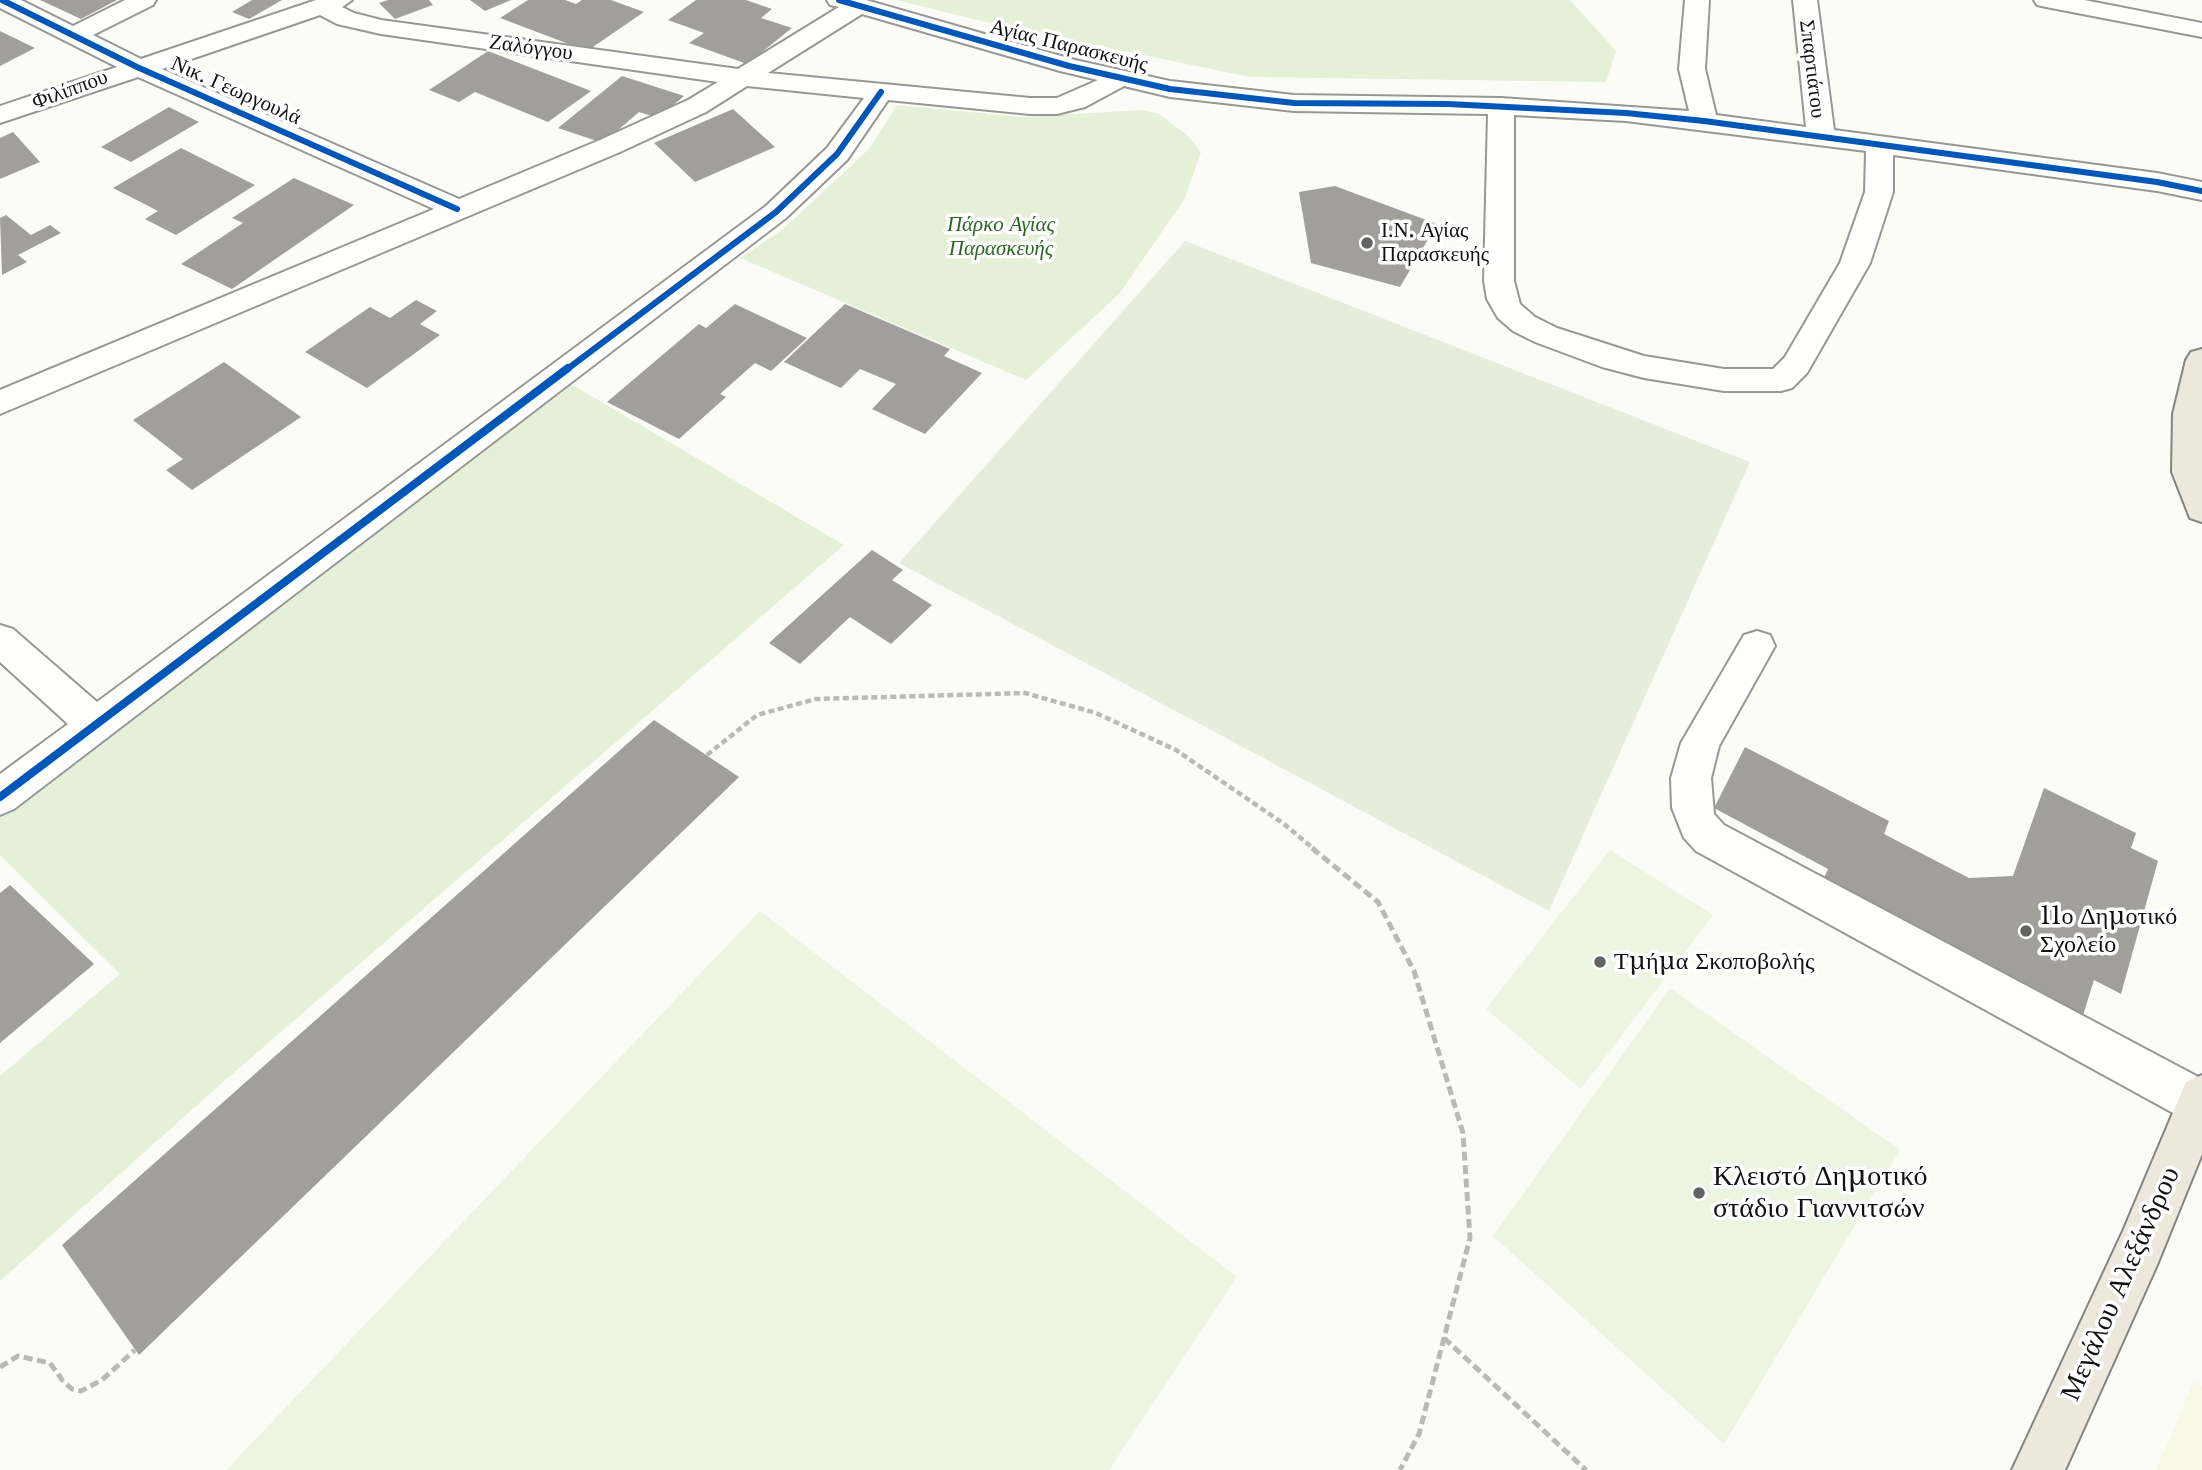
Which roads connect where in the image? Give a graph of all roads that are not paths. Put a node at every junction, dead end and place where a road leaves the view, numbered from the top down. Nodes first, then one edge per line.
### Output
1 (2, 0) edge
2 (144, 0) edge
3 (1697, 0) edge
4 (1805, 0) edge
5 (2046, 0) edge
6 (331, 3) edge
7 (848, 3) edge
8 (2202, 30) edge
9 (74, 35) junction
10 (137, 66) junction
11 (744, 78) junction
12 (1118, 79) junction
13 (881, 92) junction
14 (1501, 106) junction
15 (0, 115) edge
16 (1704, 121) junction
17 (1821, 137) junction
18 (1880, 145) junction
19 (2202, 191) edge
20 (457, 209) junction
21 (2202, 360) edge
22 (0, 403) edge
23 (2202, 509) edge
24 (0, 640) edge
25 (1757, 646) dead end
26 (96, 725) junction
27 (0, 797) edge
28 (2201, 1101) edge
29 (2038, 1470) edge

1 - 9 street, Νικ. Γεωργουλά
2 - 9 street
3 - 16 street
4 - 17 street, Σπαρτιάτου
5 - 8 street
6 - 10 street, Φιλίππου
6 - 11 street, Ζαλόγγου
7 - 11 street
7 - 12 street, Αγίας Παρασκευής
9 - 10 street, Νικ. Γεωργουλά
10 - 15 street, Φιλίππου
10 - 20 street, Νικ. Γεωργουλά
11 - 13 street, Ζαλόγγου
11 - 20 street
12 - 13 street, Ζαλόγγου
12 - 14 street, Αγίας Παρασκευής
13 - 26 street
14 - 16 street, Αγίας Παρασκευής
14 - 18 street
16 - 17 street, Αγίας Παρασκευής
17 - 18 street, Αγίας Παρασκευής
18 - 19 street, Αγίας Παρασκευής
20 - 22 street
21 - 23 main road
24 - 26 street
25 - 28 street
26 - 27 street
28 - 29 main road, Μεγάλου Αλεξάνδρου

